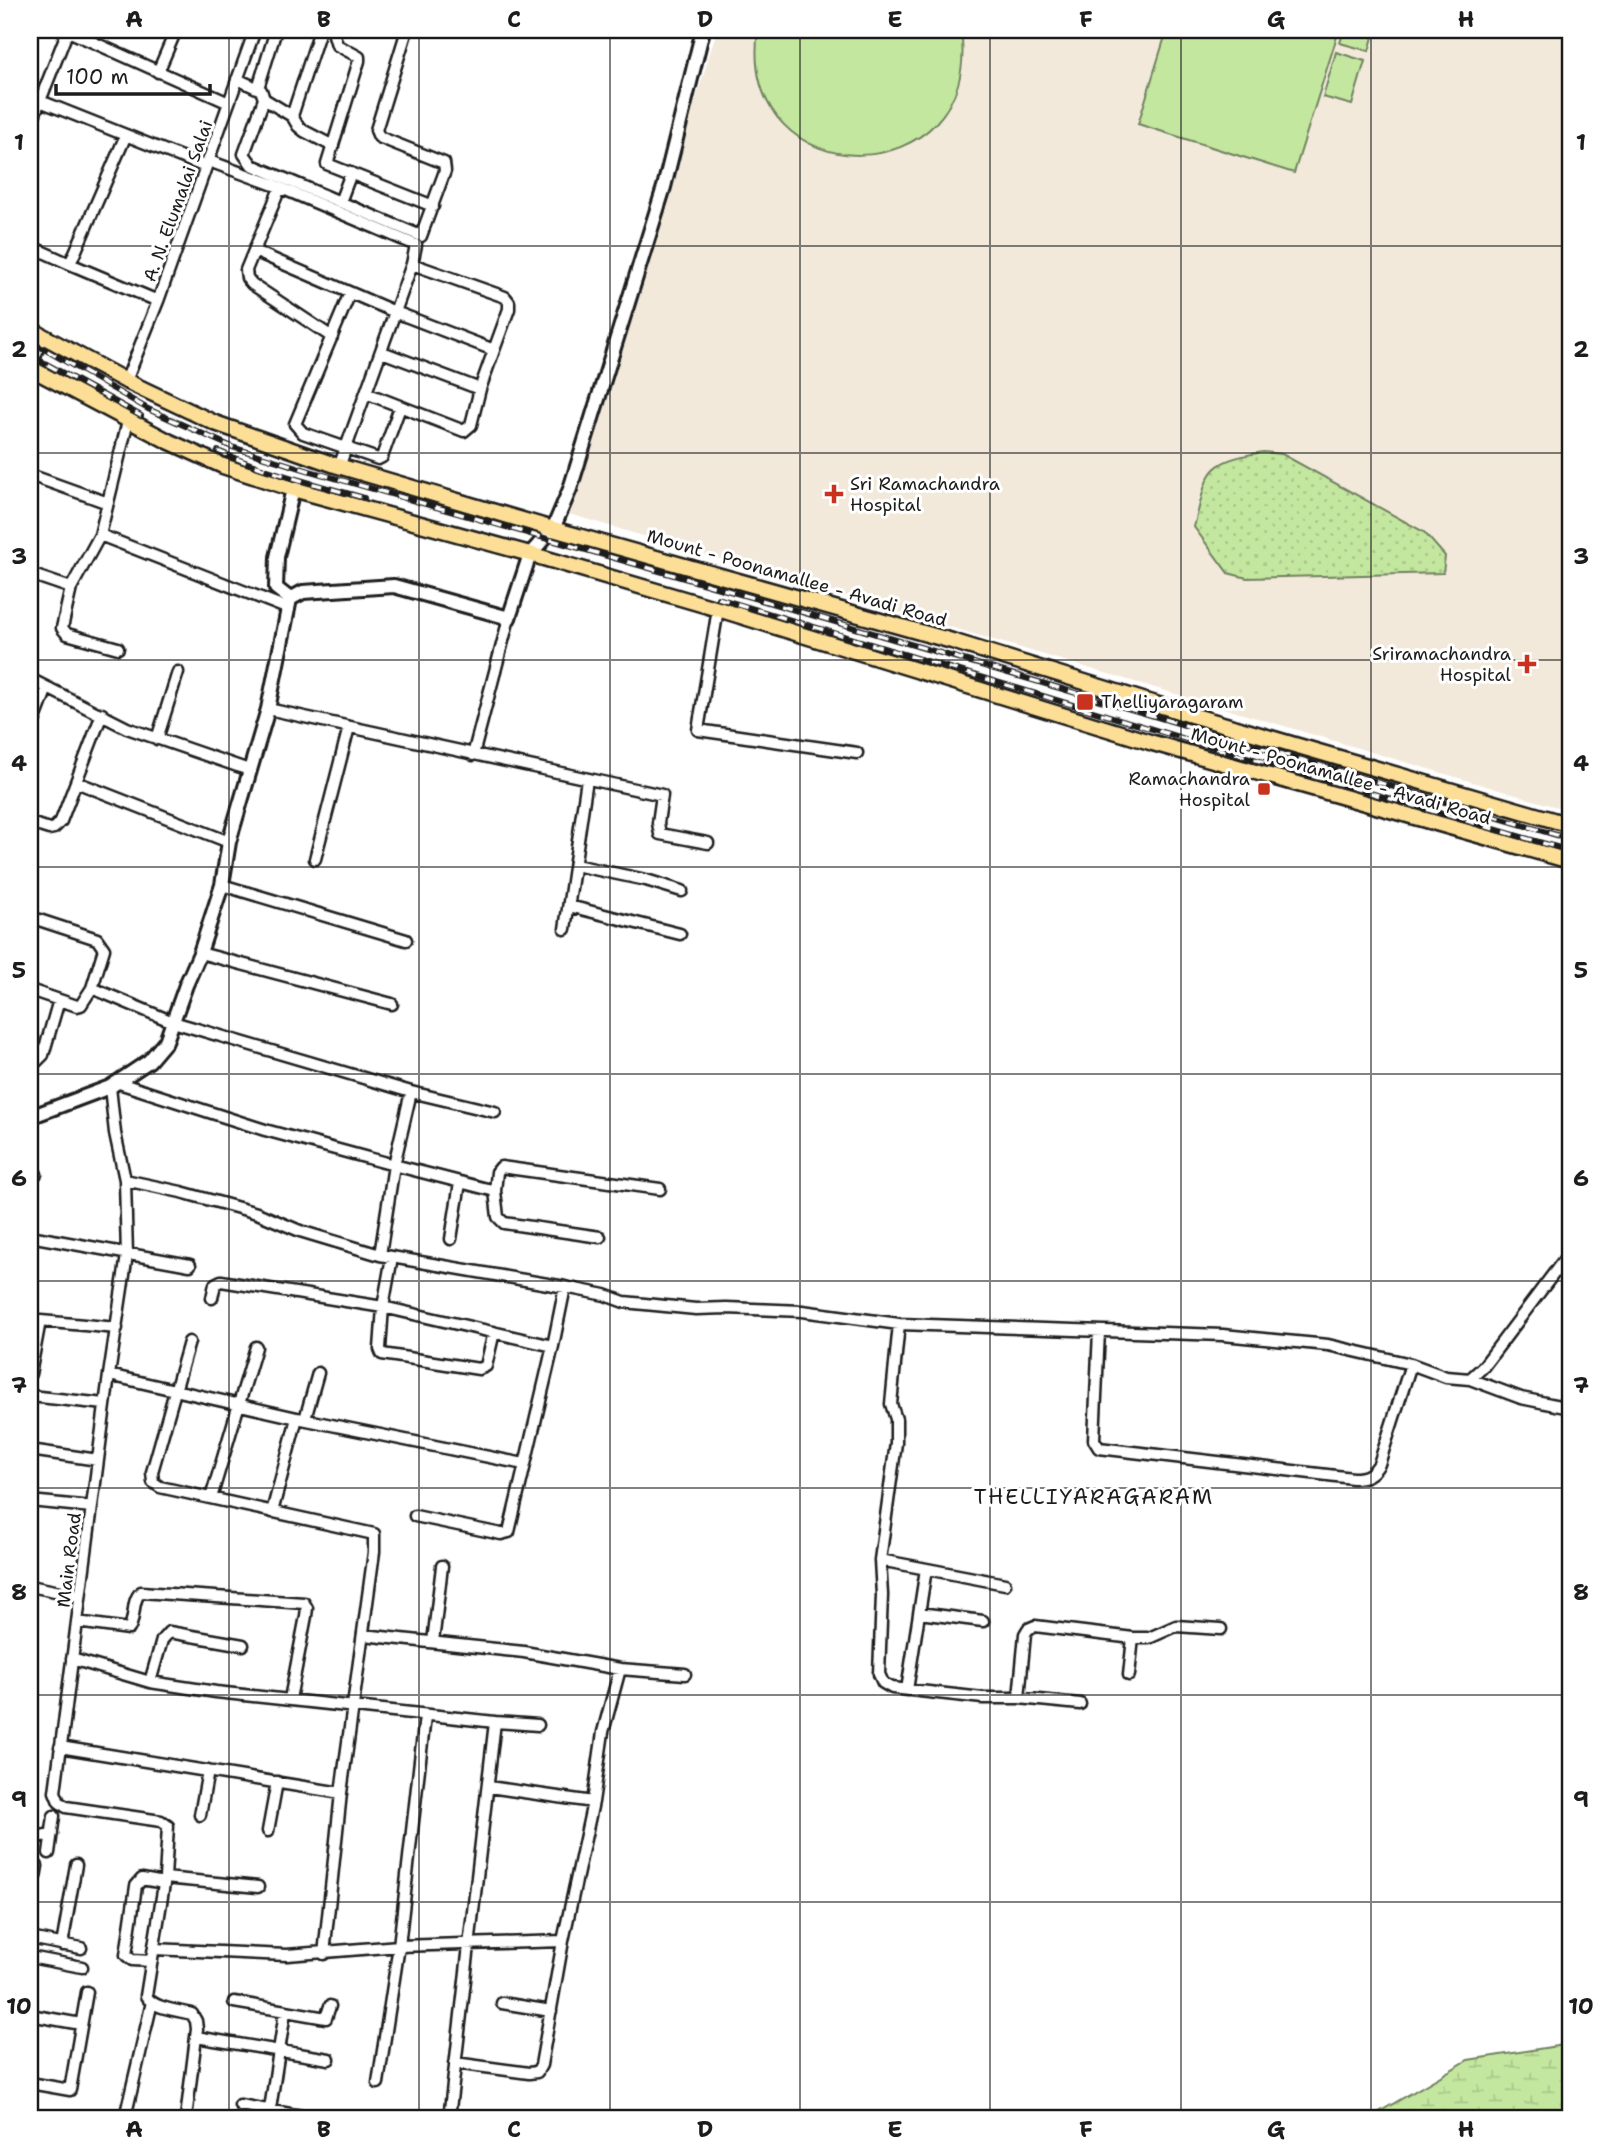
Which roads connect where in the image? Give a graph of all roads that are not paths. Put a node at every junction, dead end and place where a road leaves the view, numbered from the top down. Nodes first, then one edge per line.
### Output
1 (68, 30) edge
2 (176, 30) edge
3 (255, 30) edge
4 (276, 30) edge
5 (320, 30) edge
6 (336, 30) edge
7 (407, 30) edge
8 (703, 30) edge
9 (158, 72) junction
10 (237, 79) junction
11 (258, 88) junction
12 (35, 99) edge
13 (264, 99) junction
14 (229, 103) junction
15 (292, 116) junction
16 (30, 126) edge
17 (126, 135) junction
18 (333, 146) junction
19 (207, 164) junction
20 (351, 173) junction
21 (280, 188) junction
22 (340, 202) junction
23 (433, 206) junction
24 (30, 246) edge
25 (254, 251) junction
26 (70, 264) junction
27 (412, 264) junction
28 (350, 293) junction
29 (158, 302) junction
30 (395, 312) junction
31 (36, 332) edge
32 (332, 337) junction
33 (494, 350) junction
34 (382, 352) junction
35 (30, 369) edge
36 (126, 381) junction
37 (480, 389) junction
38 (366, 393) junction
39 (400, 407) junction
40 (128, 421) junction
41 (346, 448) junction
42 (339, 467) junction
43 (30, 475) edge
44 (293, 489) junction
45 (108, 503) junction
46 (553, 529) junction
47 (100, 535) junction
48 (530, 554) junction
49 (30, 574) edge
50 (71, 587) junction
51 (289, 604) junction
52 (718, 609) junction
53 (509, 618) junction
54 (118, 648) dead end
55 (178, 672) dead end
56 (30, 679) edge
57 (47, 688) junction
58 (268, 709) junction
59 (102, 714) junction
60 (349, 727) junction
61 (30, 732) edge
62 (157, 738) junction
63 (857, 753) dead end
64 (473, 755) junction
65 (249, 770) junction
66 (587, 779) junction
67 (76, 782) junction
68 (30, 823) edge
69 (1570, 825) edge
70 (229, 842) junction
71 (708, 843) dead end
72 (315, 859) dead end
73 (1570, 862) edge
74 (575, 865) junction
75 (222, 886) junction
76 (682, 891) dead end
77 (569, 906) junction
78 (30, 917) edge
79 (565, 929) dead end
80 (680, 934) dead end
81 (406, 940) dead end
82 (200, 953) junction
83 (92, 988) junction
84 (30, 990) edge
85 (59, 1000) junction
86 (392, 1004) dead end
87 (173, 1022) junction
88 (30, 1063) edge
89 (113, 1084) junction
90 (411, 1092) junction
91 (495, 1112) dead end
92 (30, 1117) edge
93 (394, 1165) junction
94 (125, 1180) junction
95 (460, 1183) junction
96 (660, 1189) dead end
97 (495, 1191) junction
98 (30, 1237) edge
99 (600, 1237) dead end
100 (451, 1239) dead end
101 (1570, 1252) edge
102 (127, 1255) junction
103 (380, 1255) junction
104 (392, 1258) junction
105 (190, 1265) dead end
106 (565, 1287) junction
107 (212, 1297) dead end
108 (383, 1307) junction
109 (35, 1320) edge
110 (899, 1324) junction
111 (117, 1328) junction
112 (1099, 1331) junction
113 (494, 1332) junction
114 (189, 1342) dead end
115 (553, 1346) junction
116 (256, 1347) dead end
117 (1411, 1364) junction
118 (318, 1373) dead end
119 (30, 1374) edge
120 (108, 1375) junction
121 (1470, 1379) junction
122 (175, 1390) junction
123 (30, 1396) edge
124 (105, 1404) junction
125 (239, 1405) junction
126 (1570, 1408) edge
127 (301, 1419) junction
128 (30, 1450) edge
129 (98, 1460) junction
130 (524, 1464) junction
131 (211, 1498) junction
132 (30, 1501) edge
133 (92, 1507) junction
134 (272, 1511) junction
135 (415, 1516) dead end
136 (880, 1560) junction
137 (442, 1566) dead end
138 (926, 1569) junction
139 (1005, 1584) dead end
140 (30, 1586) edge
141 (80, 1596) junction
142 (919, 1613) junction
143 (983, 1621) dead end
144 (77, 1622) junction
145 (1221, 1629) dead end
146 (363, 1635) junction
147 (1133, 1638) junction
148 (433, 1642) junction
149 (243, 1645) dead end
150 (72, 1659) junction
151 (620, 1668) junction
152 (685, 1674) dead end
153 (1129, 1675) dead end
154 (150, 1682) junction
155 (907, 1690) junction
156 (1019, 1698) junction
157 (290, 1699) junction
158 (1080, 1704) dead end
159 (354, 1708) junction
160 (425, 1716) junction
161 (495, 1722) junction
162 (538, 1725) dead end
163 (60, 1747) junction
164 (208, 1771) junction
165 (277, 1782) junction
166 (489, 1787) junction
167 (341, 1793) junction
168 (593, 1802) junction
169 (200, 1815) dead end
170 (54, 1816) dead end
171 (268, 1831) dead end
172 (52, 1834) junction
173 (30, 1838) edge
174 (49, 1853) dead end
175 (76, 1865) dead end
176 (37, 1866) dead end
177 (164, 1880) junction
178 (258, 1887) dead end
179 (30, 1908) edge
180 (30, 1938) edge
181 (563, 1941) junction
182 (62, 1944) junction
183 (468, 1944) junction
184 (399, 1946) junction
185 (81, 1948) dead end
186 (154, 1949) junction
187 (324, 1954) junction
188 (30, 1957) edge
189 (152, 1961) junction
190 (82, 1967) dead end
191 (87, 1992) dead end
192 (152, 2002) junction
193 (233, 2002) dead end
194 (502, 2003) dead end
195 (330, 2006) dead end
196 (551, 2011) junction
197 (285, 2012) junction
198 (30, 2015) edge
199 (81, 2024) junction
200 (196, 2037) junction
201 (279, 2051) junction
202 (329, 2059) dead end
203 (455, 2063) junction
204 (30, 2083) edge
205 (378, 2083) dead end
206 (240, 2105) dead end
207 (127, 2109) dead end
208 (270, 2109) junction
209 (186, 2118) edge
210 (313, 2118) edge
211 (449, 2118) edge

1 - 9 street
1 - 12 street
2 - 9 street
3 - 10 street, A. N. Elumalai Salai
4 - 11 street
5 - 15 street
6 - 18 street
7 - 23 street
8 - 46 street
9 - 14 street
10 - 11 street
10 - 14 street, A. N. Elumalai Salai
11 - 13 street
12 - 16 street
12 - 17 street
13 - 15 street
13 - 22 street
14 - 19 street, A. N. Elumalai Salai
15 - 18 street
17 - 19 street
17 - 26 street
18 - 20 street
19 - 21 street
19 - 29 street, A. N. Elumalai Salai
20 - 22 street
20 - 23 street
21 - 25 street
21 - 27 street
22 - 23 street
24 - 26 street
25 - 28 street
25 - 32 street
26 - 29 street
27 - 30 street
27 - 33 street
28 - 30 street
28 - 32 street
29 - 36 street, A. N. Elumalai Salai
30 - 33 street
30 - 34 street
31 - 35 street
31 - 36 main road, Mount - Poonamallee - Avadi Road
32 - 41 street
33 - 37 street
34 - 37 street
34 - 38 street
35 - 40 main road, Mount - Poonamallee - Avadi Road
36 - 42 main road, Mount - Poonamallee - Avadi Road
37 - 39 street
38 - 39 street
38 - 41 street
39 - 41 street
40 - 44 main road, Mount - Poonamallee - Avadi Road
40 - 45 street
41 - 42 street
42 - 46 main road, Mount - Poonamallee - Avadi Road
43 - 45 street
44 - 48 main road, Mount - Poonamallee - Avadi Road
44 - 51 street
45 - 47 street
46 - 48 street
46 - 69 main road, Mount - Poonamallee - Avadi Road
47 - 50 street
47 - 51 street
48 - 52 main road, Mount - Poonamallee - Avadi Road
48 - 53 street
49 - 50 street
50 - 54 street
51 - 53 street
51 - 58 street
52 - 63 street
52 - 73 main road, Mount - Poonamallee - Avadi Road
53 - 64 street
55 - 62 street
56 - 57 street
57 - 59 street
57 - 61 street
58 - 60 street
58 - 65 street
59 - 62 street
59 - 67 street
60 - 64 street
60 - 72 street
62 - 65 street
64 - 66 street
65 - 70 street
66 - 71 street
66 - 74 street
67 - 68 street
67 - 70 street
70 - 75 street
74 - 76 street
74 - 77 street
75 - 81 street
75 - 82 street
77 - 79 street
77 - 80 street
78 - 83 street
82 - 86 street
82 - 87 street
83 - 85 street
83 - 87 street
84 - 85 street
85 - 88 street
87 - 89 street
87 - 90 street
89 - 92 street
89 - 93 street
89 - 94 street, Main Road
90 - 91 street
90 - 93 street
93 - 95 street
93 - 103 street
94 - 102 street, Main Road
94 - 103 street
95 - 97 street
95 - 100 street
96 - 97 street
97 - 99 street
98 - 102 street
101 - 121 street
102 - 105 street
102 - 111 street, Main Road
103 - 104 street
104 - 106 street
104 - 108 street
106 - 110 street
106 - 115 street
107 - 108 street
108 - 113 street
108 - 113 street
109 - 111 street
109 - 119 street
110 - 112 street
110 - 136 street
111 - 120 street, Main Road
112 - 117 street
112 - 117 street
113 - 115 street
114 - 122 street
115 - 130 street
116 - 125 street
117 - 121 street
118 - 127 street
120 - 122 street
120 - 124 street, Main Road
121 - 126 street
122 - 125 street
122 - 131 street
123 - 124 street
124 - 129 street, Main Road
125 - 127 street
125 - 131 street
127 - 130 street
127 - 134 street
128 - 129 street
129 - 133 street, Main Road
130 - 135 street
131 - 134 street
132 - 133 street
133 - 141 street, Main Road
134 - 146 street
136 - 138 street
136 - 155 street
137 - 148 street
138 - 139 street
138 - 142 street
140 - 141 street
141 - 144 street, Main Road
142 - 143 street
142 - 155 street
144 - 150 street, Main Road
144 - 157 street
145 - 147 street
146 - 148 street
146 - 159 street
147 - 153 street
147 - 156 street
148 - 151 street
149 - 154 street
150 - 154 street
150 - 163 street, Main Road
151 - 152 street
151 - 168 street
154 - 157 street
155 - 156 street
156 - 158 street
157 - 159 street
159 - 160 street
159 - 167 street
160 - 161 street
160 - 184 street
161 - 162 street
161 - 166 street
163 - 164 street
163 - 177 street, Main Road
164 - 165 street
164 - 169 street
165 - 167 street
165 - 171 street
166 - 168 street
166 - 183 street
167 - 187 street
168 - 181 street
170 - 172 street
172 - 173 street
172 - 174 street
175 - 182 street
176 - 179 street
177 - 178 street
177 - 186 street, Main Road
177 - 189 street
180 - 182 street
181 - 183 street
181 - 196 street
182 - 185 street
183 - 184 street
183 - 203 street
184 - 187 street
184 - 205 street
186 - 187 street
186 - 189 street, Main Road
188 - 190 street
189 - 192 street, Main Road
191 - 199 street
192 - 200 street
192 - 207 street
193 - 197 street
194 - 196 street
195 - 197 street
196 - 203 street
197 - 201 street
198 - 199 street
199 - 204 street
200 - 201 street
200 - 209 street
201 - 202 street
201 - 208 street
203 - 211 street
206 - 208 street
208 - 210 street

